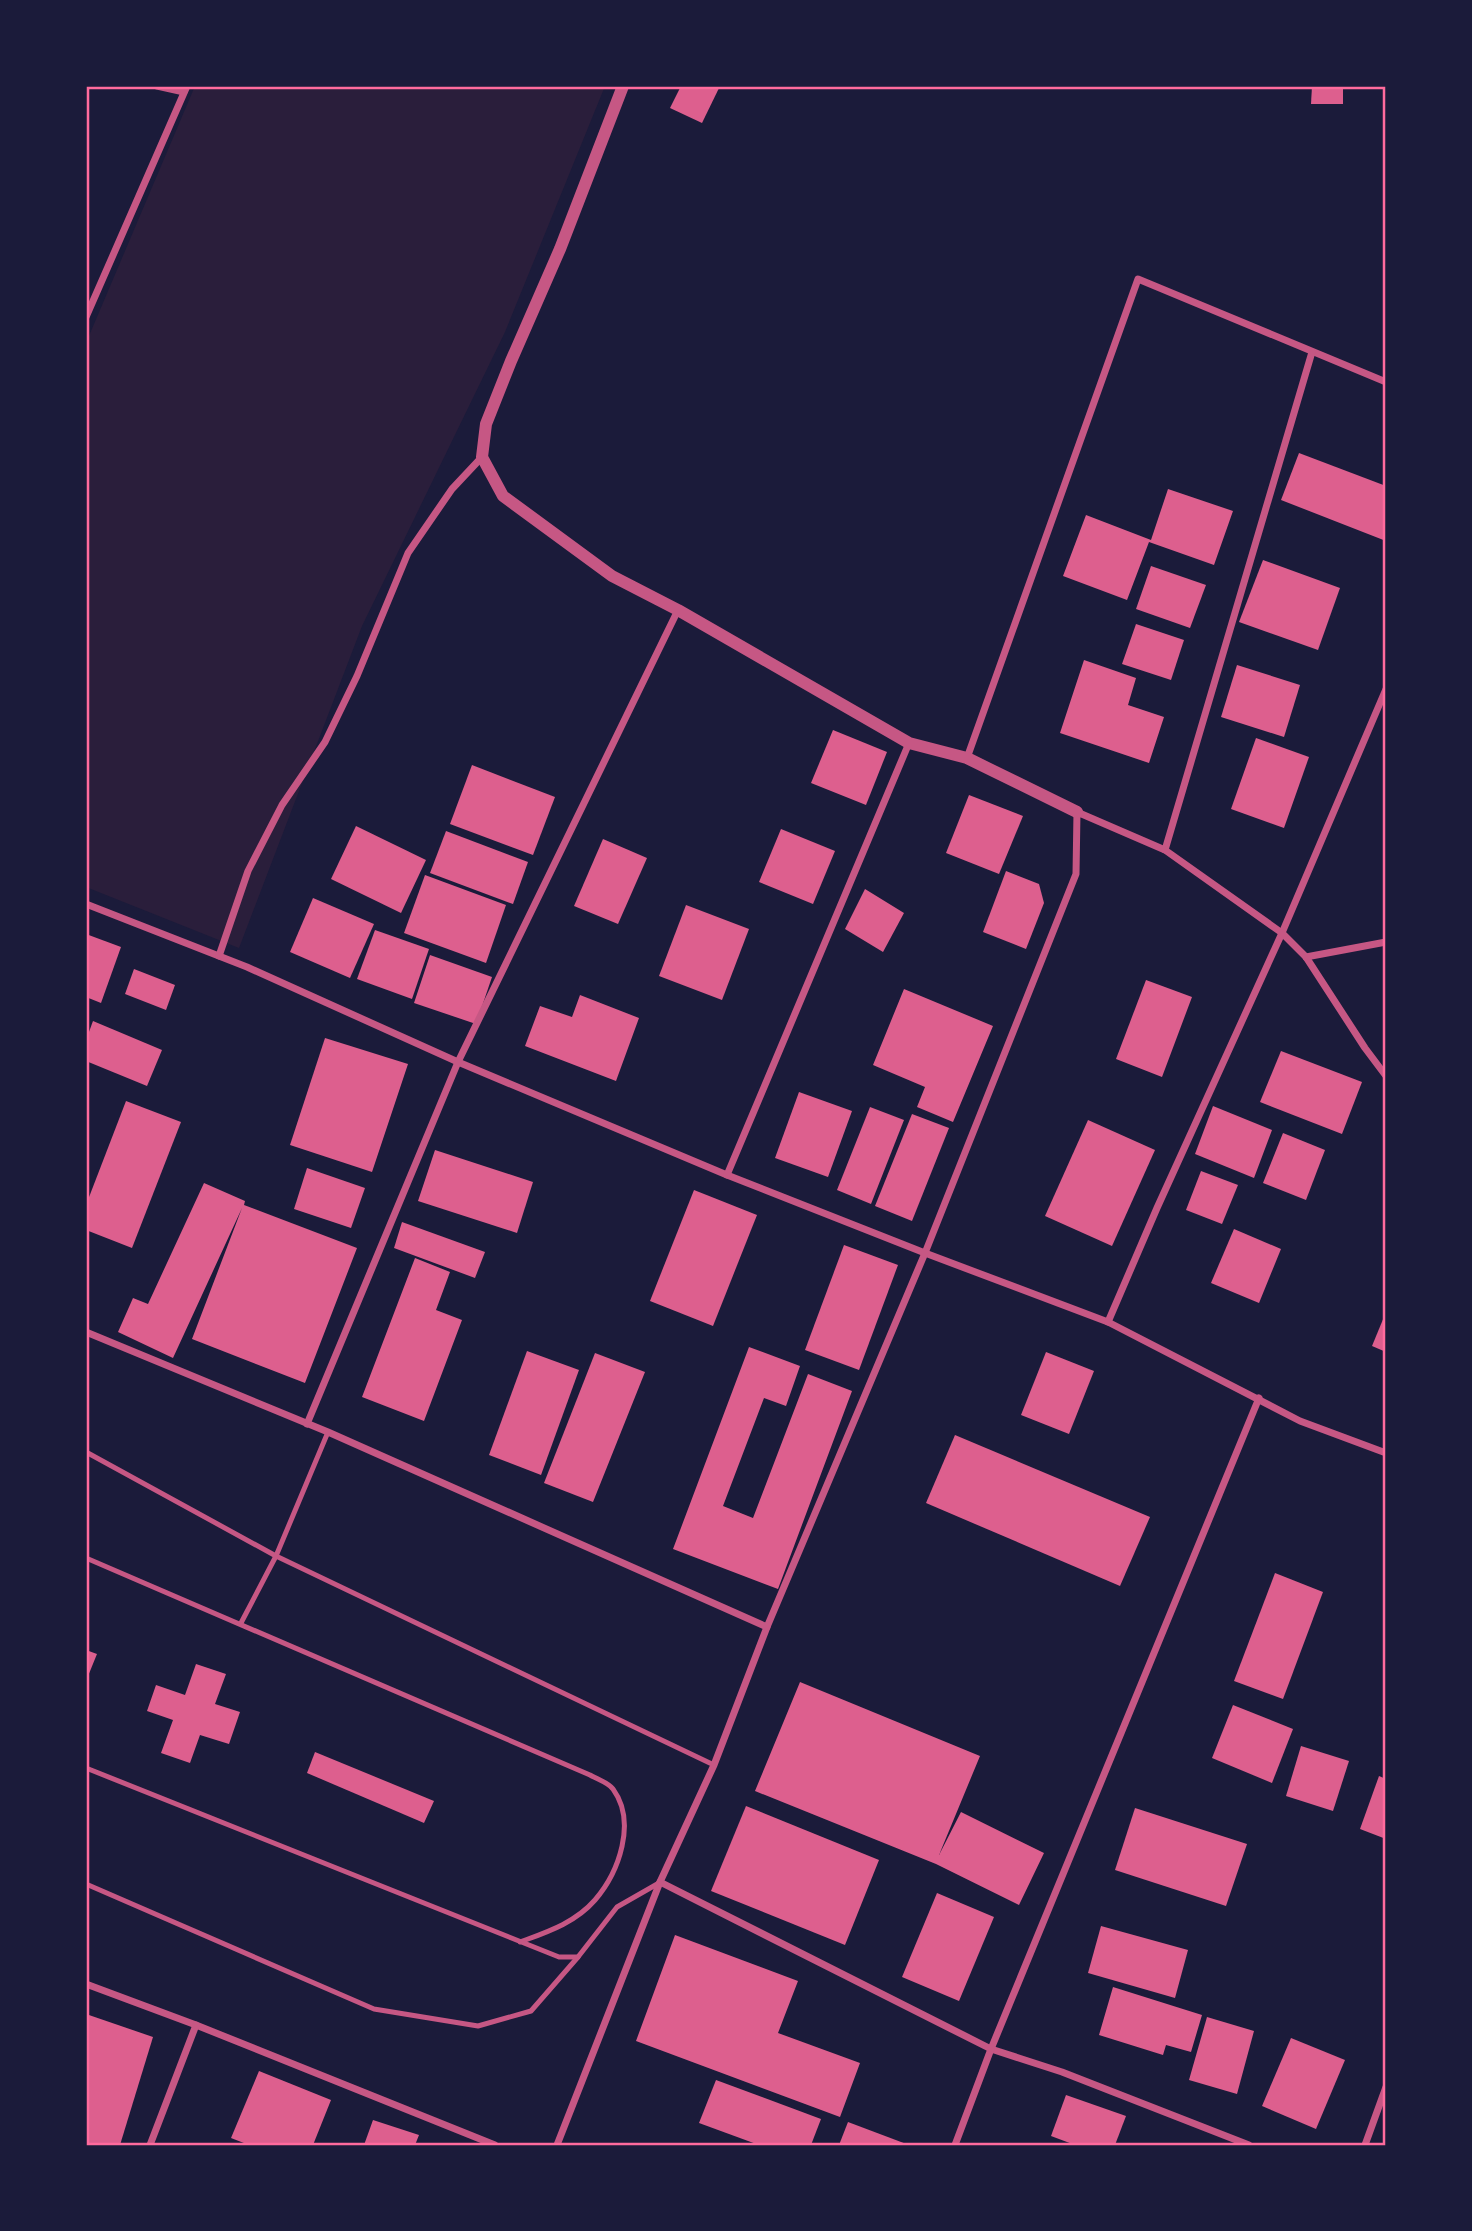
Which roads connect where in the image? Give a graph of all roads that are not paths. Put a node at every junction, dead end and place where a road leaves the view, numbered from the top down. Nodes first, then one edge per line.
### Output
1 (157, 86) edge
2 (623, 86) edge
3 (186, 89) edge
4 (86, 317) edge
5 (1312, 352) junction
6 (1386, 382) edge
7 (482, 457) junction
8 (678, 610) junction
9 (1386, 689) edge
10 (909, 743) junction
11 (967, 758) junction
12 (1077, 812) junction
13 (1165, 850) junction
14 (86, 904) edge
15 (1282, 933) junction
16 (1386, 942) edge
17 (219, 956) junction
18 (1306, 957) junction
19 (458, 1062) junction
20 (1386, 1076) edge
21 (727, 1175) junction
22 (925, 1253) junction
23 (1108, 1322) junction
24 (86, 1332) edge
25 (1259, 1398) junction
26 (307, 1424) junction
27 (328, 1432) junction
28 (86, 1452) edge
29 (1386, 1453) edge
30 (276, 1556) junction
31 (86, 1558) edge
32 (241, 1623) junction
33 (767, 1627) junction
34 (715, 1765) junction
35 (86, 1768) edge
36 (660, 1882) junction
37 (86, 1884) edge
38 (520, 1942) junction
39 (578, 1957) junction
40 (86, 1984) edge
41 (195, 2025) junction
42 (991, 2049) junction
43 (1386, 2087) edge
44 (150, 2145) edge
45 (495, 2145) edge
46 (557, 2145) edge
47 (955, 2145) edge
48 (1250, 2145) edge
49 (1365, 2145) edge

1 - 3 street
2 - 7 street
3 - 4 street
5 - 6 street
5 - 11 street
5 - 13 street
7 - 8 street
7 - 17 street
8 - 10 street
8 - 19 street
9 - 15 street
10 - 11 street
10 - 21 street
11 - 12 street
12 - 13 street
12 - 22 street
13 - 15 street
14 - 17 street
15 - 18 street
15 - 23 street
16 - 18 street
17 - 19 street
18 - 20 street
19 - 21 street
19 - 26 street
21 - 22 street
22 - 23 street
22 - 33 street
23 - 25 street
24 - 26 street
25 - 29 street
25 - 42 street
26 - 27 street
27 - 30 lane
27 - 33 street
28 - 30 lane
30 - 32 lane
30 - 34 lane
31 - 32 lane
32 - 38 lane
33 - 34 street
34 - 36 street
35 - 38 lane
36 - 39 lane
36 - 42 street
36 - 46 street
37 - 39 lane
38 - 39 lane
40 - 41 street
41 - 44 street
41 - 45 street
42 - 47 street
42 - 48 street
43 - 49 street

